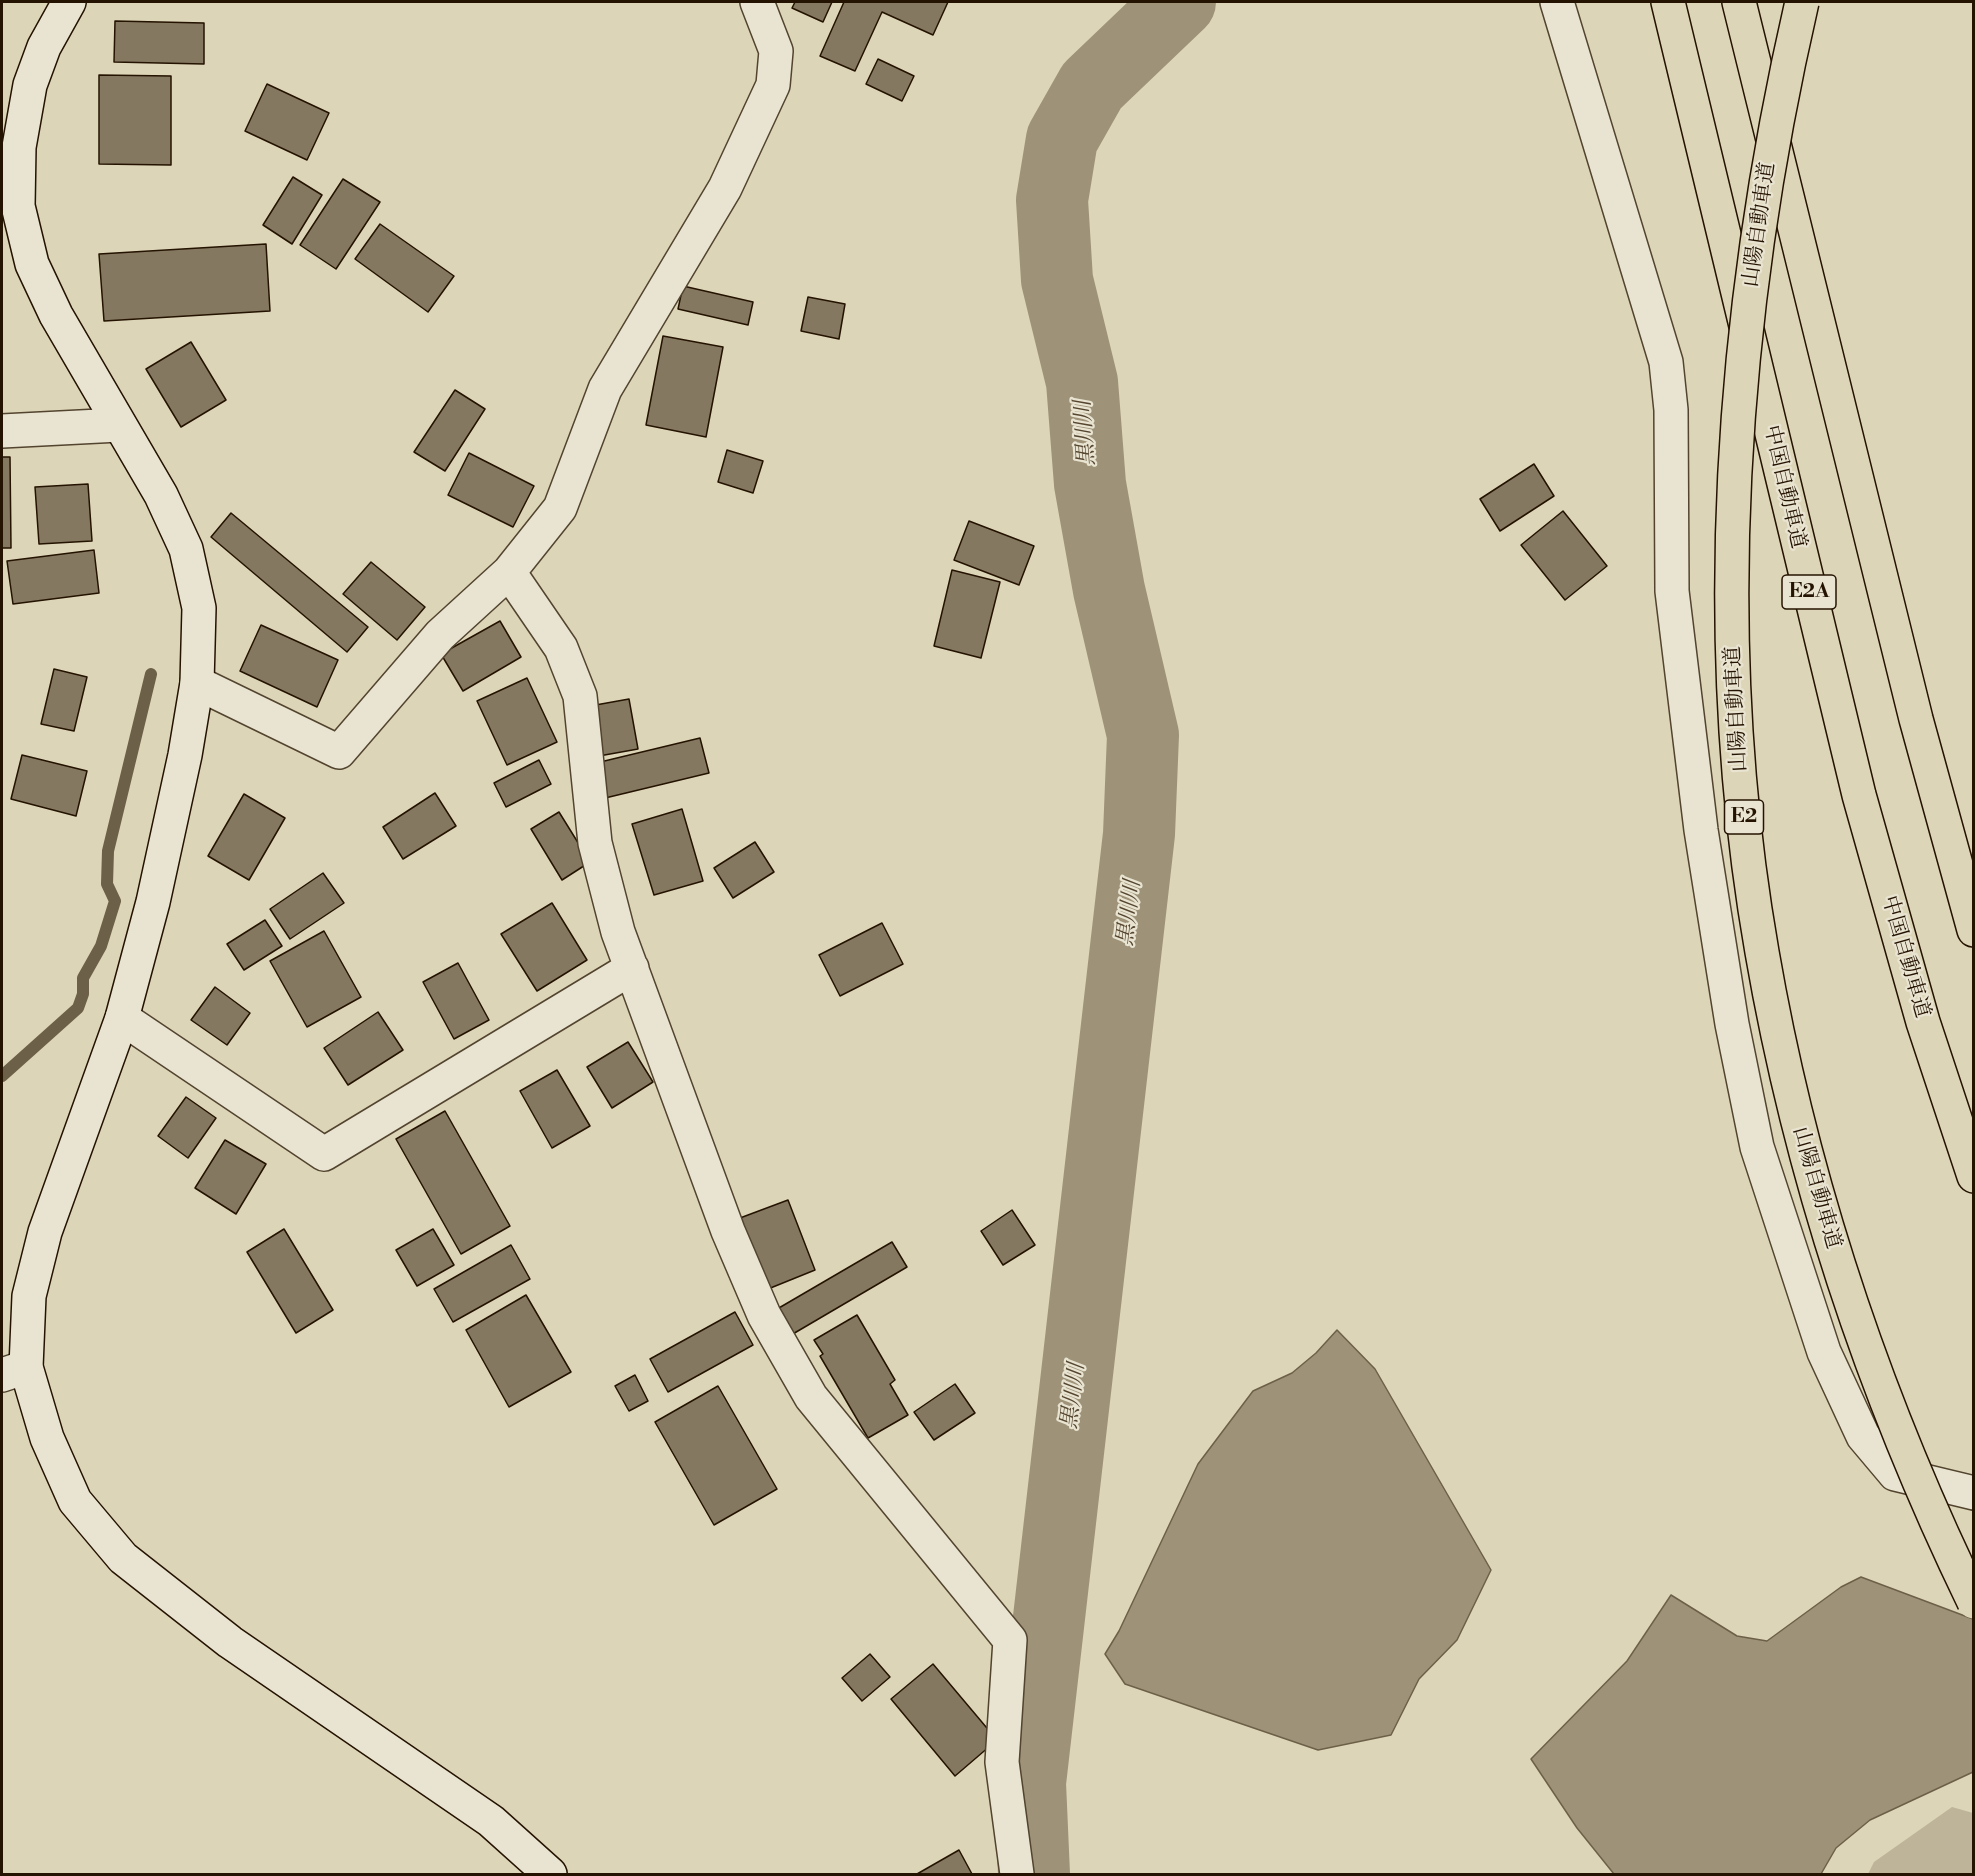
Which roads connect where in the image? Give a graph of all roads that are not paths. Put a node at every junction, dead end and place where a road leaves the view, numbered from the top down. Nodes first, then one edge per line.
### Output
1 (69, 2) edge
2 (757, 2) edge
3 (1557, 2) edge
4 (1668, 2) edge
5 (1738, 2) edge
6 (1802, 2) edge
7 (119, 425) junction
8 (2, 431) edge
9 (509, 572) junction
10 (197, 683) junction
11 (1974, 930) edge
12 (632, 968) junction
13 (122, 1018) junction
14 (1974, 1176) edge
15 (14, 1371) edge
16 (1974, 1493) edge
17 (1974, 1602) edge
18 (550, 1875) edge
19 (1017, 1875) edge

1 - 7 street
2 - 9 street
3 - 16 street
4 - 14 highway, 中国自動車道 / E2A
5 - 11 highway
6 - 17 highway, 山陽自動車道 / E2, bridge
7 - 8 street
7 - 10 street
9 - 10 street
9 - 12 street
10 - 13 street
12 - 13 street
12 - 19 street
13 - 15 street
15 - 18 street

